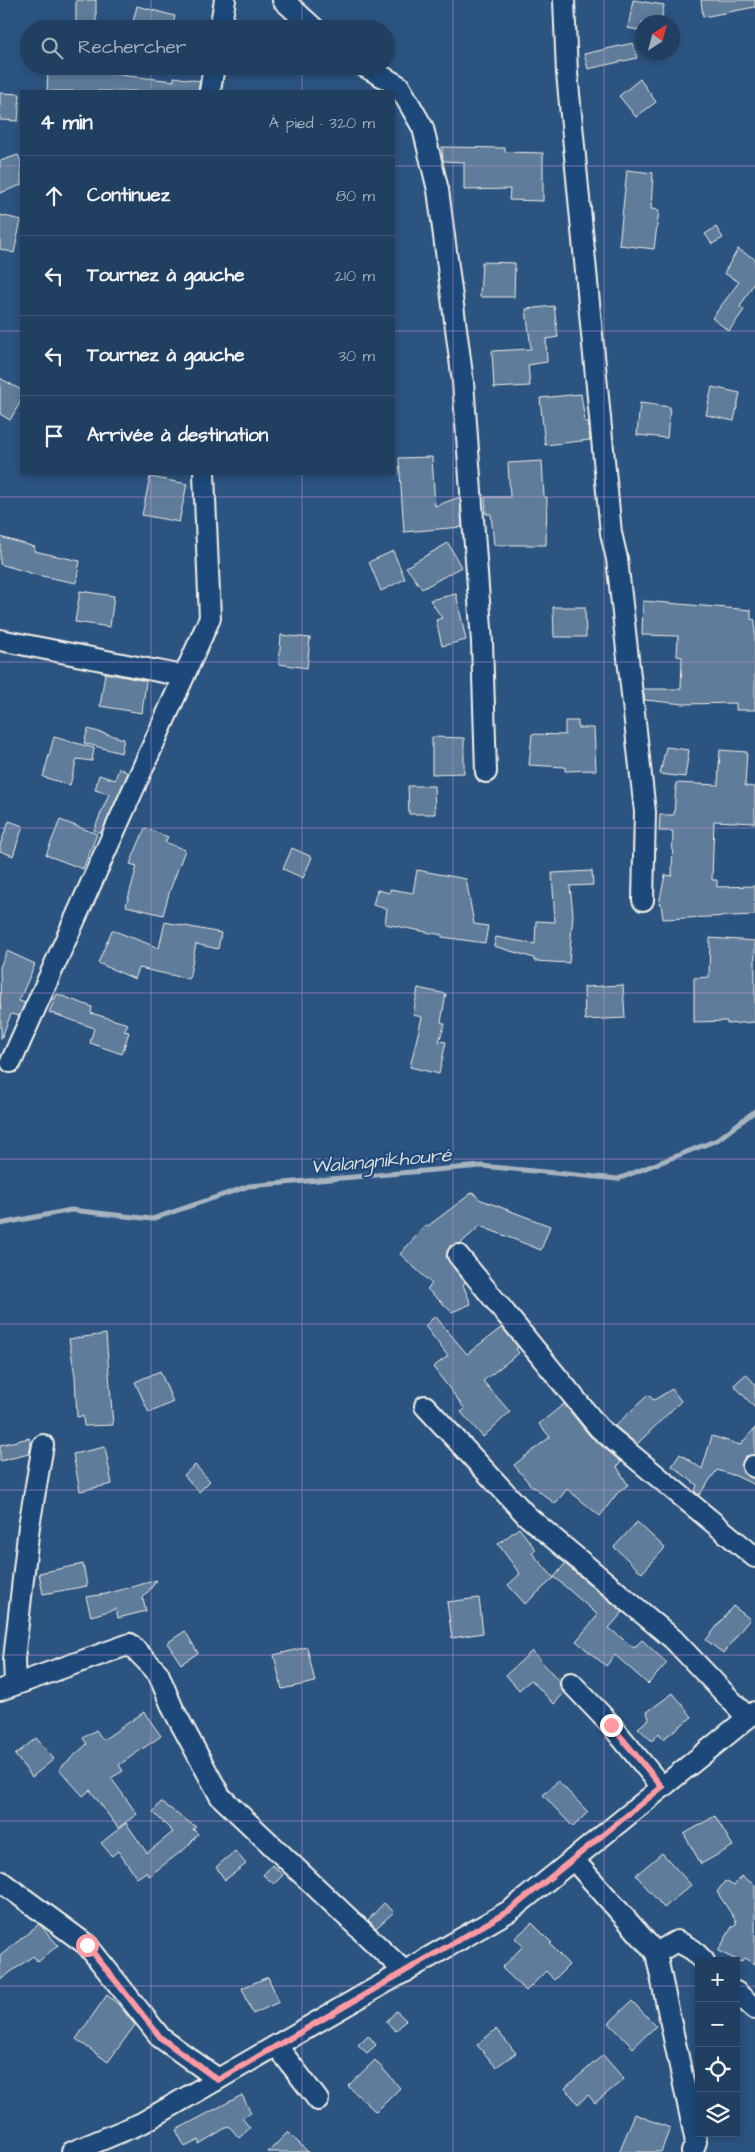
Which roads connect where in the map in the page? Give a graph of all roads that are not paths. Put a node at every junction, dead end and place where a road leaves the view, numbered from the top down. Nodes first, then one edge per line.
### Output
1 (225, 0) edge
2 (283, 0) edge
3 (564, 0) edge
4 (222, 20) edge
5 (305, 20) edge
6 (213, 75) edge
7 (379, 75) edge
8 (210, 90) edge
9 (204, 475) edge
10 (0, 640) edge
11 (183, 676) junction
12 (486, 772) dead end
13 (643, 900) dead end
14 (12, 1062) dead end
15 (458, 1255) dead end
16 (425, 1406) dead end
17 (43, 1445) dead end
18 (755, 1557) edge
19 (571, 1683) dead end
20 (8, 1687) edge
21 (751, 1714) edge
22 (662, 1787) junction
23 (573, 1859) junction
24 (0, 1880) edge
25 (656, 1953) junction
26 (700, 1957) edge
27 (405, 1972) junction
28 (740, 1996) edge
29 (755, 2009) edge
30 (276, 2046) junction
31 (218, 2080) junction
32 (318, 2100) dead end
33 (72, 2152) edge
34 (692, 2152) edge

1 - 4 street
2 - 5 street
3 - 13 street
6 - 8 street
7 - 12 street
9 - 11 street
10 - 11 street
11 - 14 street
15 - 18 street
16 - 21 street
17 - 20 street
19 - 22 street
20 - 27 street
21 - 22 street
22 - 23 street
23 - 25 street
23 - 27 street
24 - 31 street
25 - 26 street
25 - 34 street
27 - 30 street
28 - 29 street
30 - 31 street
30 - 32 street
31 - 33 street

